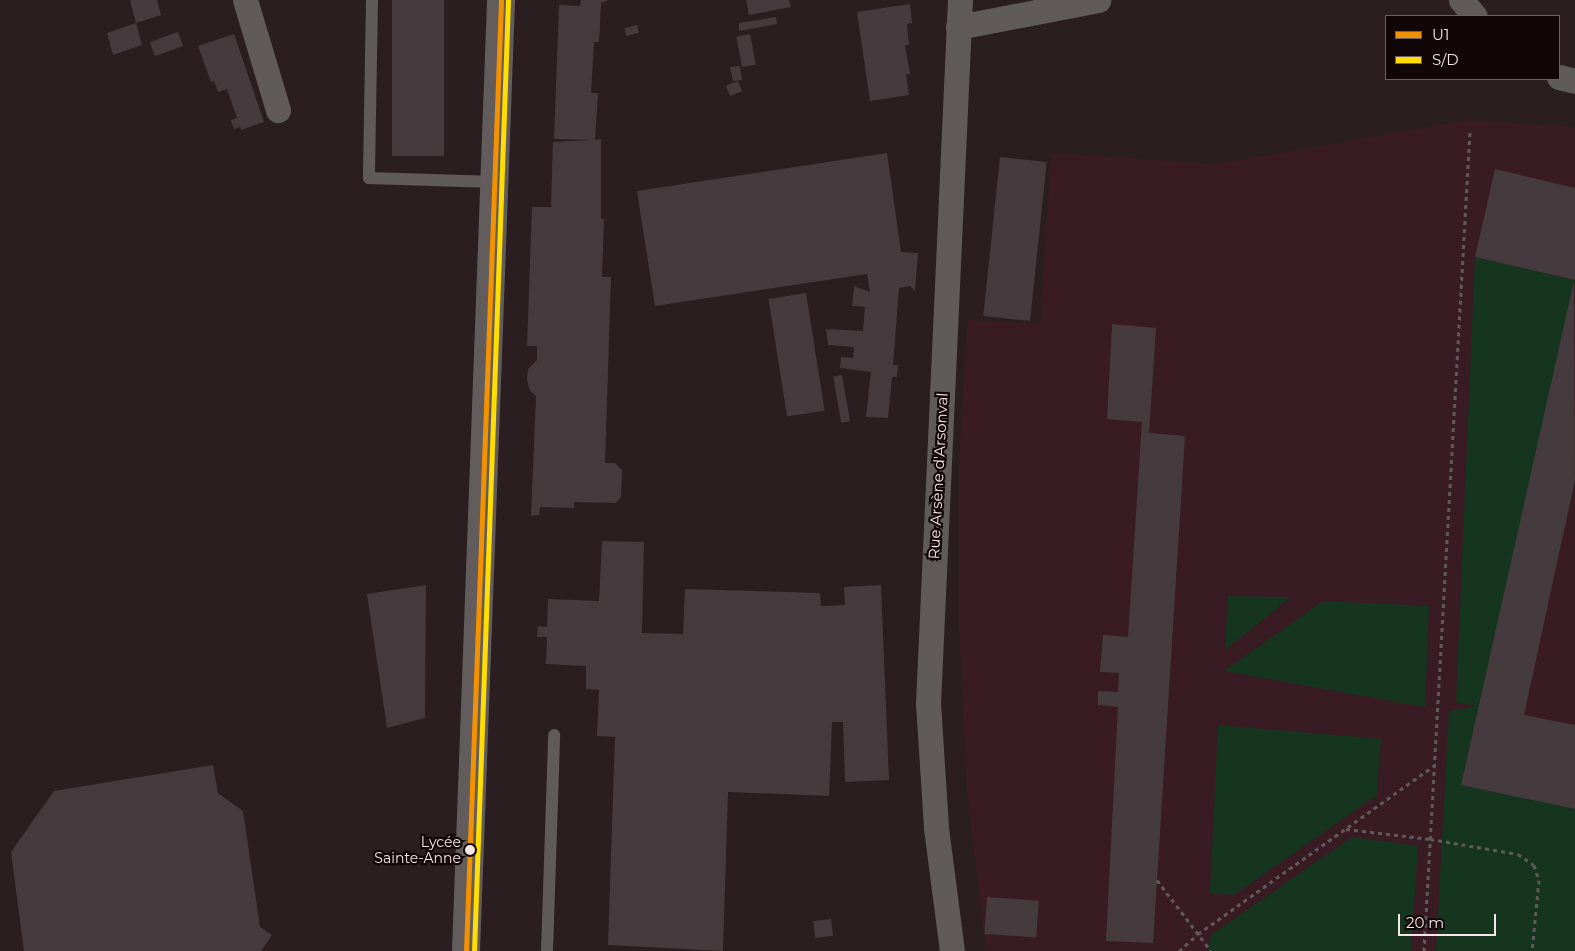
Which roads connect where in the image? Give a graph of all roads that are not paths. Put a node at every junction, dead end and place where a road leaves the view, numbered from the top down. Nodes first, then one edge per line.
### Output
1 (244, 0) edge
2 (372, 0) edge
3 (501, 0) edge
4 (960, 0) edge
5 (1098, 0) edge
6 (1461, 0) edge
7 (1474, 15) edge
8 (958, 27) junction
9 (1560, 77) edge
10 (1575, 81) edge
11 (278, 110) dead end
12 (494, 182) junction
13 (554, 734) dead end
14 (466, 951) edge
15 (547, 951) edge
16 (950, 951) edge

1 - 11 street
2 - 12 lane
3 - 12 street
4 - 8 street, Rue Arsène d'Arsonval
5 - 8 street
6 - 7 street
8 - 16 street, Rue Arsène d'Arsonval
9 - 10 street
12 - 14 street
13 - 15 lane

